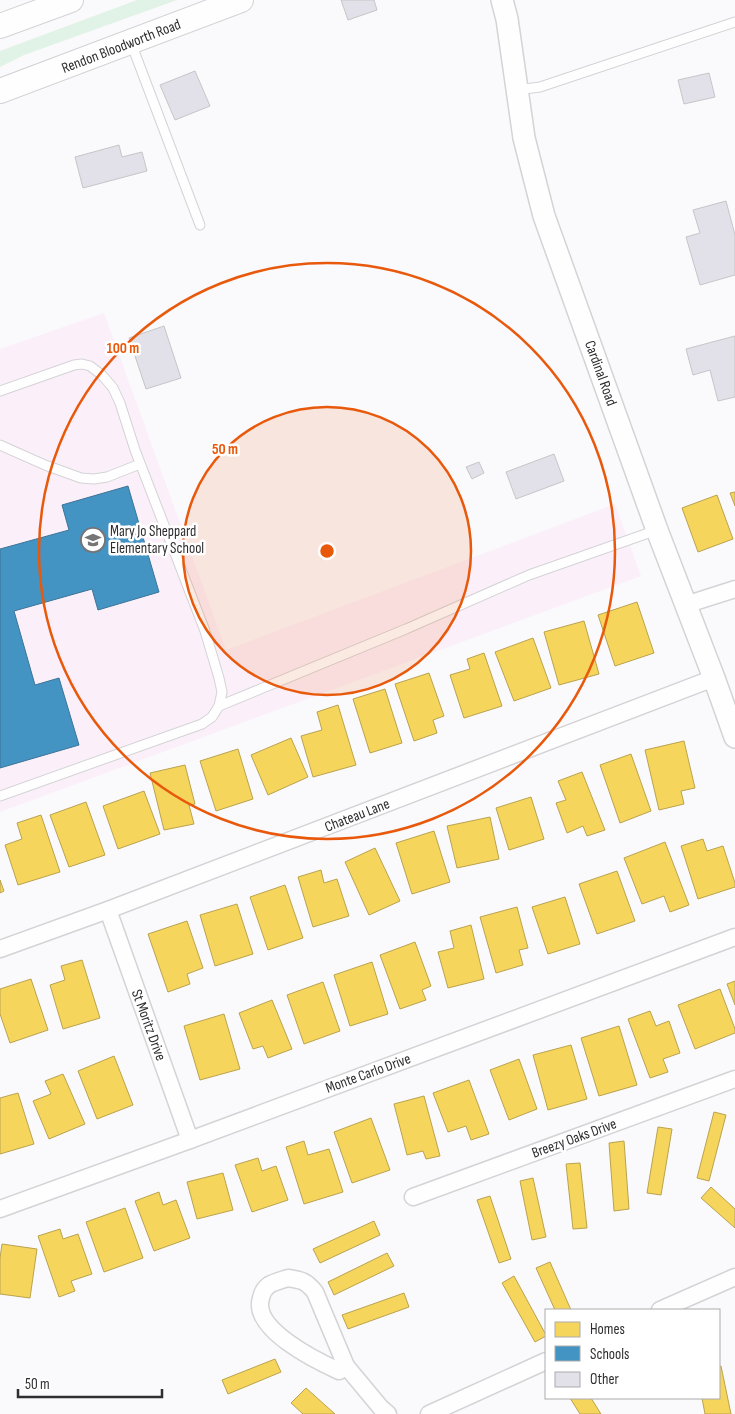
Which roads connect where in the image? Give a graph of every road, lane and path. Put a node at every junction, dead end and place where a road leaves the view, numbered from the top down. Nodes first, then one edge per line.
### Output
1 (71, 0) edge
2 (241, 0) edge
3 (502, 0) edge
4 (735, 22) edge
5 (0, 26) edge
6 (131, 42) junction
7 (517, 90) junction
8 (0, 91) edge
9 (200, 225) dead end
10 (0, 391) edge
11 (0, 445) edge
12 (140, 464) junction
13 (657, 530) junction
14 (735, 589) edge
15 (686, 605) junction
16 (714, 678) junction
17 (219, 706) junction
18 (735, 737) edge
19 (0, 796) edge
20 (108, 910) junction
21 (735, 936) edge
22 (0, 949) edge
23 (735, 1079) edge
24 (190, 1140) junction
25 (413, 1197) dead end
26 (0, 1209) edge
27 (735, 1277) edge
28 (662, 1309) edge
29 (545, 1361) edge
30 (346, 1366) junction
31 (388, 1414) edge
32 (429, 1414) edge

1 - 5 main road
2 - 6 main road, Rendon Bloodworth Road
3 - 7 street, Cardinal Road
4 - 7 lane
6 - 8 main road, Rendon Bloodworth Road
6 - 9 lane
7 - 13 street, Cardinal Road
10 - 12 lane
11 - 12 lane
12 - 17 lane
13 - 15 street, Cardinal Road
13 - 17 lane
14 - 15 street
15 - 16 street, Cardinal Road
16 - 18 street, Cardinal Road
16 - 20 street, Chateau Lane
17 - 19 lane
20 - 22 street, Chateau Lane
20 - 24 street, St Moritz Drive
21 - 24 street, Monte Carlo Drive
23 - 25 street, Breezy Oaks Drive
24 - 26 street, Monte Carlo Drive
27 - 28 street
29 - 32 street
30 - 30 street
30 - 31 street

